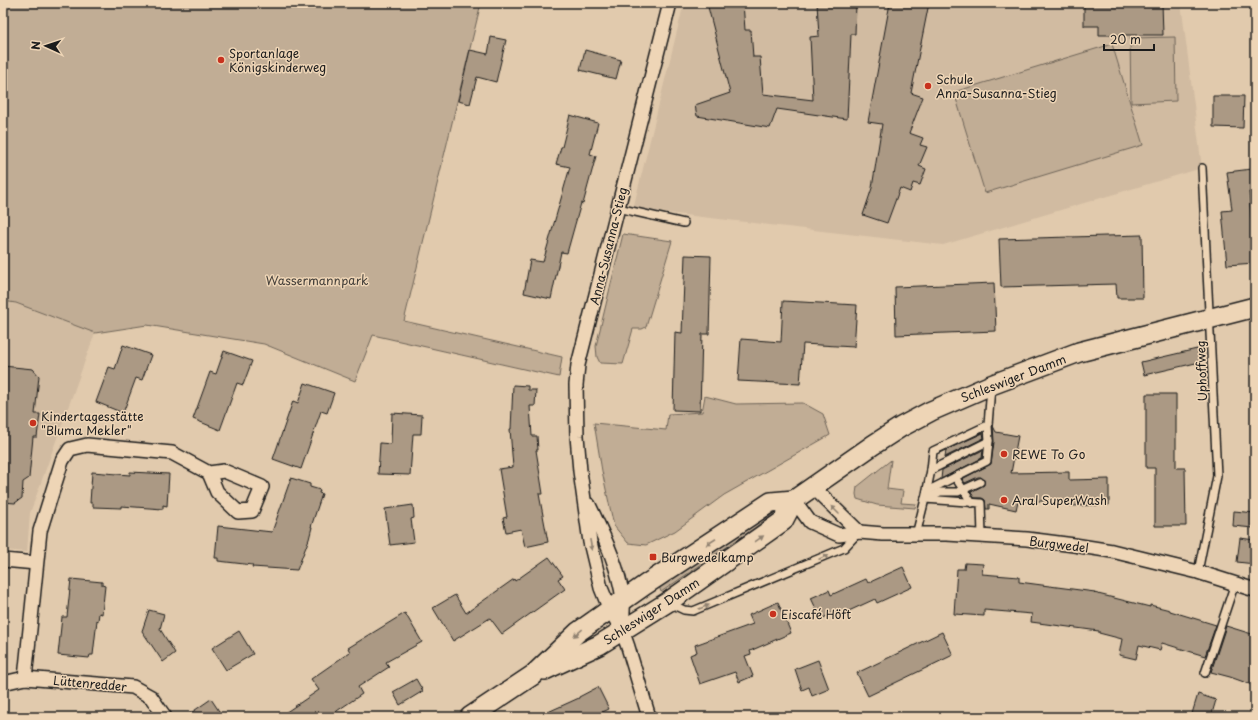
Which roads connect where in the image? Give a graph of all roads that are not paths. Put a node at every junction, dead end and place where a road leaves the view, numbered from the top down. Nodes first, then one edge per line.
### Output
1 (670, 3) edge
2 (1202, 168) dead end
3 (618, 208) junction
4 (684, 223) dead end
5 (1255, 307) edge
6 (1210, 318) junction
7 (991, 385) junction
8 (988, 425) junction
9 (989, 441) junction
10 (931, 470) junction
11 (209, 473) dead end
12 (955, 477) junction
13 (980, 482) dead end
14 (812, 487) junction
15 (963, 489) junction
16 (927, 491) junction
17 (584, 493) junction
18 (925, 499) junction
19 (794, 500) junction
20 (972, 503) junction
21 (858, 532) junction
22 (916, 534) junction
23 (982, 536) junction
24 (3, 560) edge
25 (36, 563) junction
26 (1198, 572) junction
27 (1235, 583) junction
28 (1255, 590) edge
29 (668, 602) junction
30 (617, 606) junction
31 (622, 630) junction
32 (1205, 672) dead end
33 (533, 675) junction
34 (25, 678) junction
35 (3, 683) edge
36 (165, 717) edge
37 (470, 717) edge
38 (649, 717) edge

1 - 3 street, Anna-Susanna-Stieg
2 - 6 lane, Uphoffweg
3 - 4 lane
3 - 17 street, Anna-Susanna-Stieg
5 - 6 main road, Schleswiger Damm
6 - 7 main road, Schleswiger Damm
6 - 26 lane, Uphoffweg
7 - 8 lane
7 - 14 main road, Schleswiger Damm
8 - 9 lane
8 - 10 lane
9 - 10 lane
9 - 12 lane
10 - 16 lane
11 - 25 street
12 - 15 lane
12 - 16 lane
13 - 15 lane
14 - 19 main road, Schleswiger Damm
21 -> 14 street
15 - 18 lane
15 - 20 lane
16 - 18 lane
17 - 30 street, Anna-Susanna-Stieg
17 -> 30 street, Anna-Susanna-Stieg
18 - 20 lane
18 - 22 lane
19 - 21 street, Burgwedel
29 -> 19 main road, Schleswiger Damm
19 -> 30 main road, Schleswiger Damm
20 - 23 lane
21 - 22 street, Burgwedel
29 -> 21 lane
22 - 23 street, Burgwedel
23 - 26 street, Burgwedel
24 - 25 street
25 - 34 street
26 - 27 street, Burgwedel
27 - 28 street, Burgwedel
27 - 32 lane
29 - 31 main road, Schleswiger Damm
30 - 31 street
30 -> 33 main road, Schleswiger Damm
31 - 33 main road, Schleswiger Damm
31 - 38 street
33 - 37 main road, Schleswiger Damm
34 - 35 street, Lüttenredder
34 - 36 street, Lüttenredder

